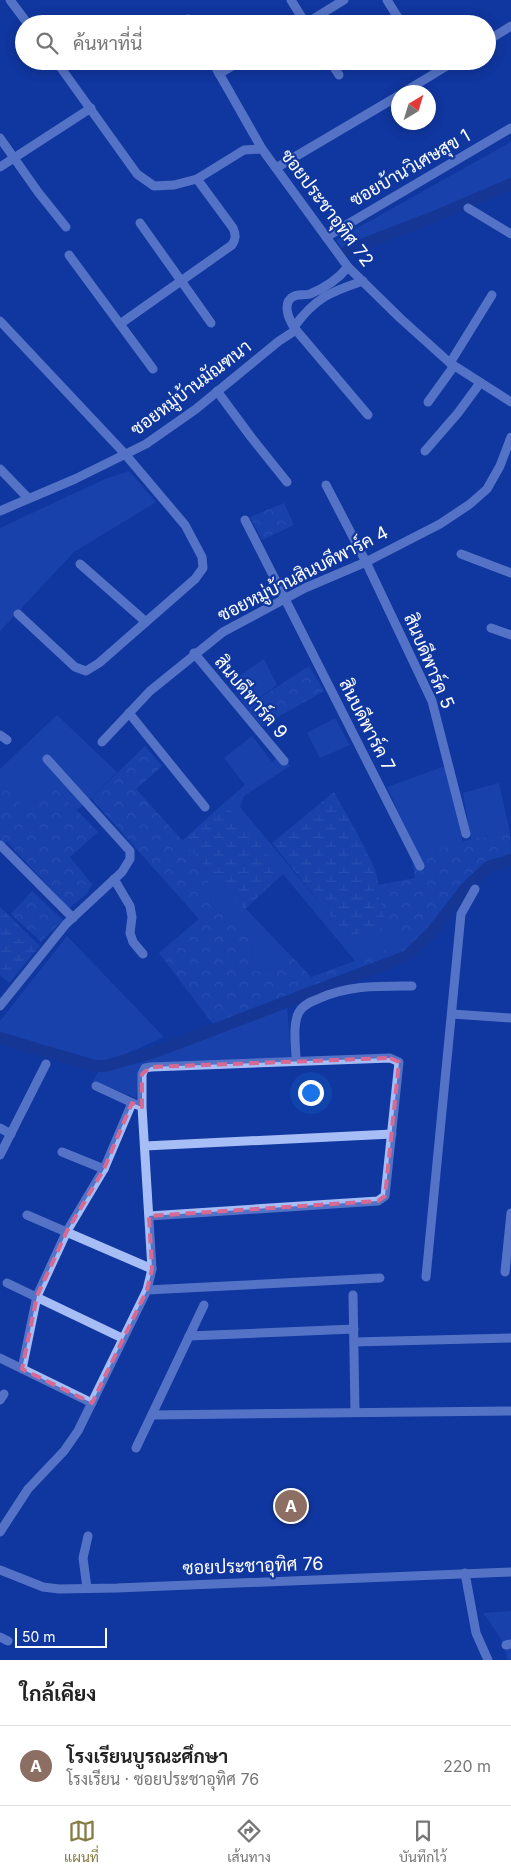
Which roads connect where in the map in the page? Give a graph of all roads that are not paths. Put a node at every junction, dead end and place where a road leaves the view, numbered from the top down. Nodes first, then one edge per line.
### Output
1 (10, 0) edge
2 (291, 0) edge
3 (344, 0) edge
4 (387, 0) edge
5 (21, 15) edge
6 (300, 15) edge
7 (320, 15) edge
8 (396, 15) edge
9 (511, 26) edge
10 (496, 35) edge
11 (63, 70) edge
12 (217, 70) edge
13 (226, 70) edge
14 (336, 70) edge
15 (440, 70) edge
16 (219, 74) junction
17 (339, 75) dead end
18 (416, 85) edge
19 (391, 100) edge
20 (91, 108) junction
21 (511, 128) edge
22 (0, 138) edge
23 (262, 149) junction
24 (14, 157) junction
25 (0, 167) edge
26 (276, 168) junction
27 (197, 178) junction
28 (468, 208) dead end
29 (140, 223) dead end
30 (66, 227) dead end
31 (510, 232) edge
32 (326, 237) junction
33 (70, 255) dead end
34 (348, 267) junction
35 (181, 281) junction
36 (362, 281) junction
37 (492, 295) dead end
38 (0, 321) edge
39 (211, 323) dead end
40 (120, 324) junction
41 (295, 328) junction
42 (452, 364) junction
43 (153, 369) dead end
44 (480, 383) junction
45 (217, 391) junction
46 (428, 402) dead end
47 (511, 402) edge
48 (368, 415) dead end
49 (511, 437) edge
50 (425, 451) dead end
51 (125, 454) junction
52 (0, 470) edge
53 (287, 482) dead end
54 (326, 485) dead end
55 (28, 498) junction
56 (0, 512) edge
57 (245, 520) dead end
58 (461, 554) dead end
59 (366, 562) junction
60 (80, 564) dead end
61 (511, 573) edge
62 (284, 600) junction
63 (18, 614) dead end
64 (146, 622) junction
65 (491, 628) dead end
66 (511, 635) edge
67 (194, 654) junction
68 (129, 713) junction
69 (102, 742) dead end
70 (47, 759) dead end
71 (284, 762) dead end
72 (205, 807) dead end
73 (466, 834) dead end
74 (0, 844) edge
75 (420, 866) dead end
76 (114, 880) junction
77 (475, 888) dead end
78 (73, 918) junction
79 (143, 954) dead end
80 (412, 986) dead end
81 (0, 1006) edge
82 (452, 1014) junction
83 (511, 1018) edge
84 (296, 1061) junction
85 (46, 1064) dead end
86 (96, 1086) dead end
87 (132, 1103) junction
88 (142, 1107) junction
89 (0, 1128) edge
90 (11, 1134) junction
91 (392, 1134) junction
92 (145, 1146) junction
93 (62, 1152) dead end
94 (0, 1155) edge
95 (104, 1169) junction
96 (511, 1213) edge
97 (27, 1215) dead end
98 (149, 1216) junction
99 (67, 1231) junction
100 (152, 1269) junction
101 (505, 1272) dead end
102 (426, 1277) dead end
103 (380, 1278) dead end
104 (7, 1283) dead end
105 (148, 1290) junction
106 (37, 1296) junction
107 (353, 1296) dead end
108 (204, 1305) dead end
109 (354, 1328) junction
110 (190, 1336) junction
111 (122, 1338) junction
112 (511, 1338) edge
113 (354, 1342) junction
114 (0, 1358) edge
115 (22, 1369) junction
116 (92, 1403) junction
117 (511, 1411) edge
118 (355, 1412) junction
119 (152, 1415) junction
120 (136, 1448) dead end
121 (0, 1532) edge
122 (88, 1536) dead end
123 (511, 1572) edge
124 (466, 1573) junction
125 (1, 1574) edge
126 (87, 1588) junction
127 (488, 1660) edge

1 - 5 street
2 - 6 street
3 - 7 street
4 - 8 street
9 - 10 street
11 - 20 street, ซอยประชาอุทิศ 72
12 - 16 street
13 - 16 street
14 - 17 street
15 - 18 street
16 - 23 street
19 - 26 street
20 - 24 street
20 - 27 street, ซอยประชาอุทิศ 72
21 - 32 street, ซอยบ้านวิเศษสุข 1
22 - 24 street
23 - 26 street, ซอยประชาอุทิศ 72
23 - 27 street, ซอยประชาอุทิศ 72
24 - 25 street
24 - 30 street
26 - 32 street, ซอยประชาอุทิศ 72
27 - 35 street
28 - 31 street
29 - 35 street
32 - 34 street, ซอยประชาอุทิศ 72
33 - 40 street
34 - 36 street, ซอยประชาอุทิศ 72
34 - 41 street
35 - 39 street
35 - 40 street
36 - 41 street, ซอยหมู่บ้านมัณฑนา
36 - 42 street, ซอยประชาอุทิศ 72
37 - 42 street
38 - 51 street
40 - 43 street
41 - 45 street, ซอยหมู่บ้านมัณฑนา
41 - 48 street
42 - 44 street, ซอยประชาอุทิศ 72
42 - 46 street
44 - 47 street, ซอยประชาอุทิศ 72
44 - 50 street
45 - 51 street, ซอยหมู่บ้านมัณฑนา
45 - 53 street
49 - 59 street, ซอยหมู่บ้านสินบดีพาร์ค 4
51 - 55 street, ซอยหมู่บ้านมัณฑนา
51 - 64 street
52 - 55 street
54 - 59 street, สินบดีพาร์ค 5
55 - 56 street, ซอยหมู่บ้านมัณฑนา
57 - 62 street, สินบดีพาร์ค 7
58 - 61 street
59 - 62 street, ซอยหมู่บ้านสินบดีพาร์ค 4
59 - 73 street, สินบดีพาร์ค 5
60 - 64 street
62 - 67 street, ซอยหมู่บ้านสินบดีพาร์ค 4
62 - 75 street, สินบดีพาร์ค 7
63 - 64 street
65 - 66 street
67 - 68 street, ซอยหมู่บ้านสินบดีพาร์ค 4
67 - 71 street, สินบดีพาร์ค 9
68 - 69 street, ซอยหมู่บ้านสินบดีพาร์ค 4
68 - 72 street
70 - 76 street
74 - 78 street
76 - 78 street
76 - 79 street
77 - 82 street
78 - 81 street
80 - 84 street
82 - 83 street
82 - 102 street
84 - 88 street
84 - 91 street
85 - 90 street
86 - 87 street
87 - 88 street
87 - 95 street
88 - 92 street
89 - 90 street
90 - 94 street
91 - 92 street
91 - 98 street
92 - 98 street
93 - 95 street
95 - 99 street
96 - 101 street
97 - 99 street
98 - 100 street
99 - 100 street
99 - 106 street
100 - 105 street
103 - 105 street
104 - 106 street
105 - 111 street
106 - 111 street
106 - 115 street
107 - 109 street
108 - 110 street
109 - 110 street
109 - 113 street
110 - 119 street
111 - 116 street
112 - 113 street
113 - 118 street
114 - 115 street
115 - 116 street
116 - 121 street
117 - 118 street
118 - 119 street
119 - 120 street
122 - 126 street
123 - 124 street, ซอยประชาอุทิศ 76
124 - 126 street, ซอยประชาอุทิศ 76
124 - 127 street
125 - 126 street, ซอยประชาอุทิศ 76

